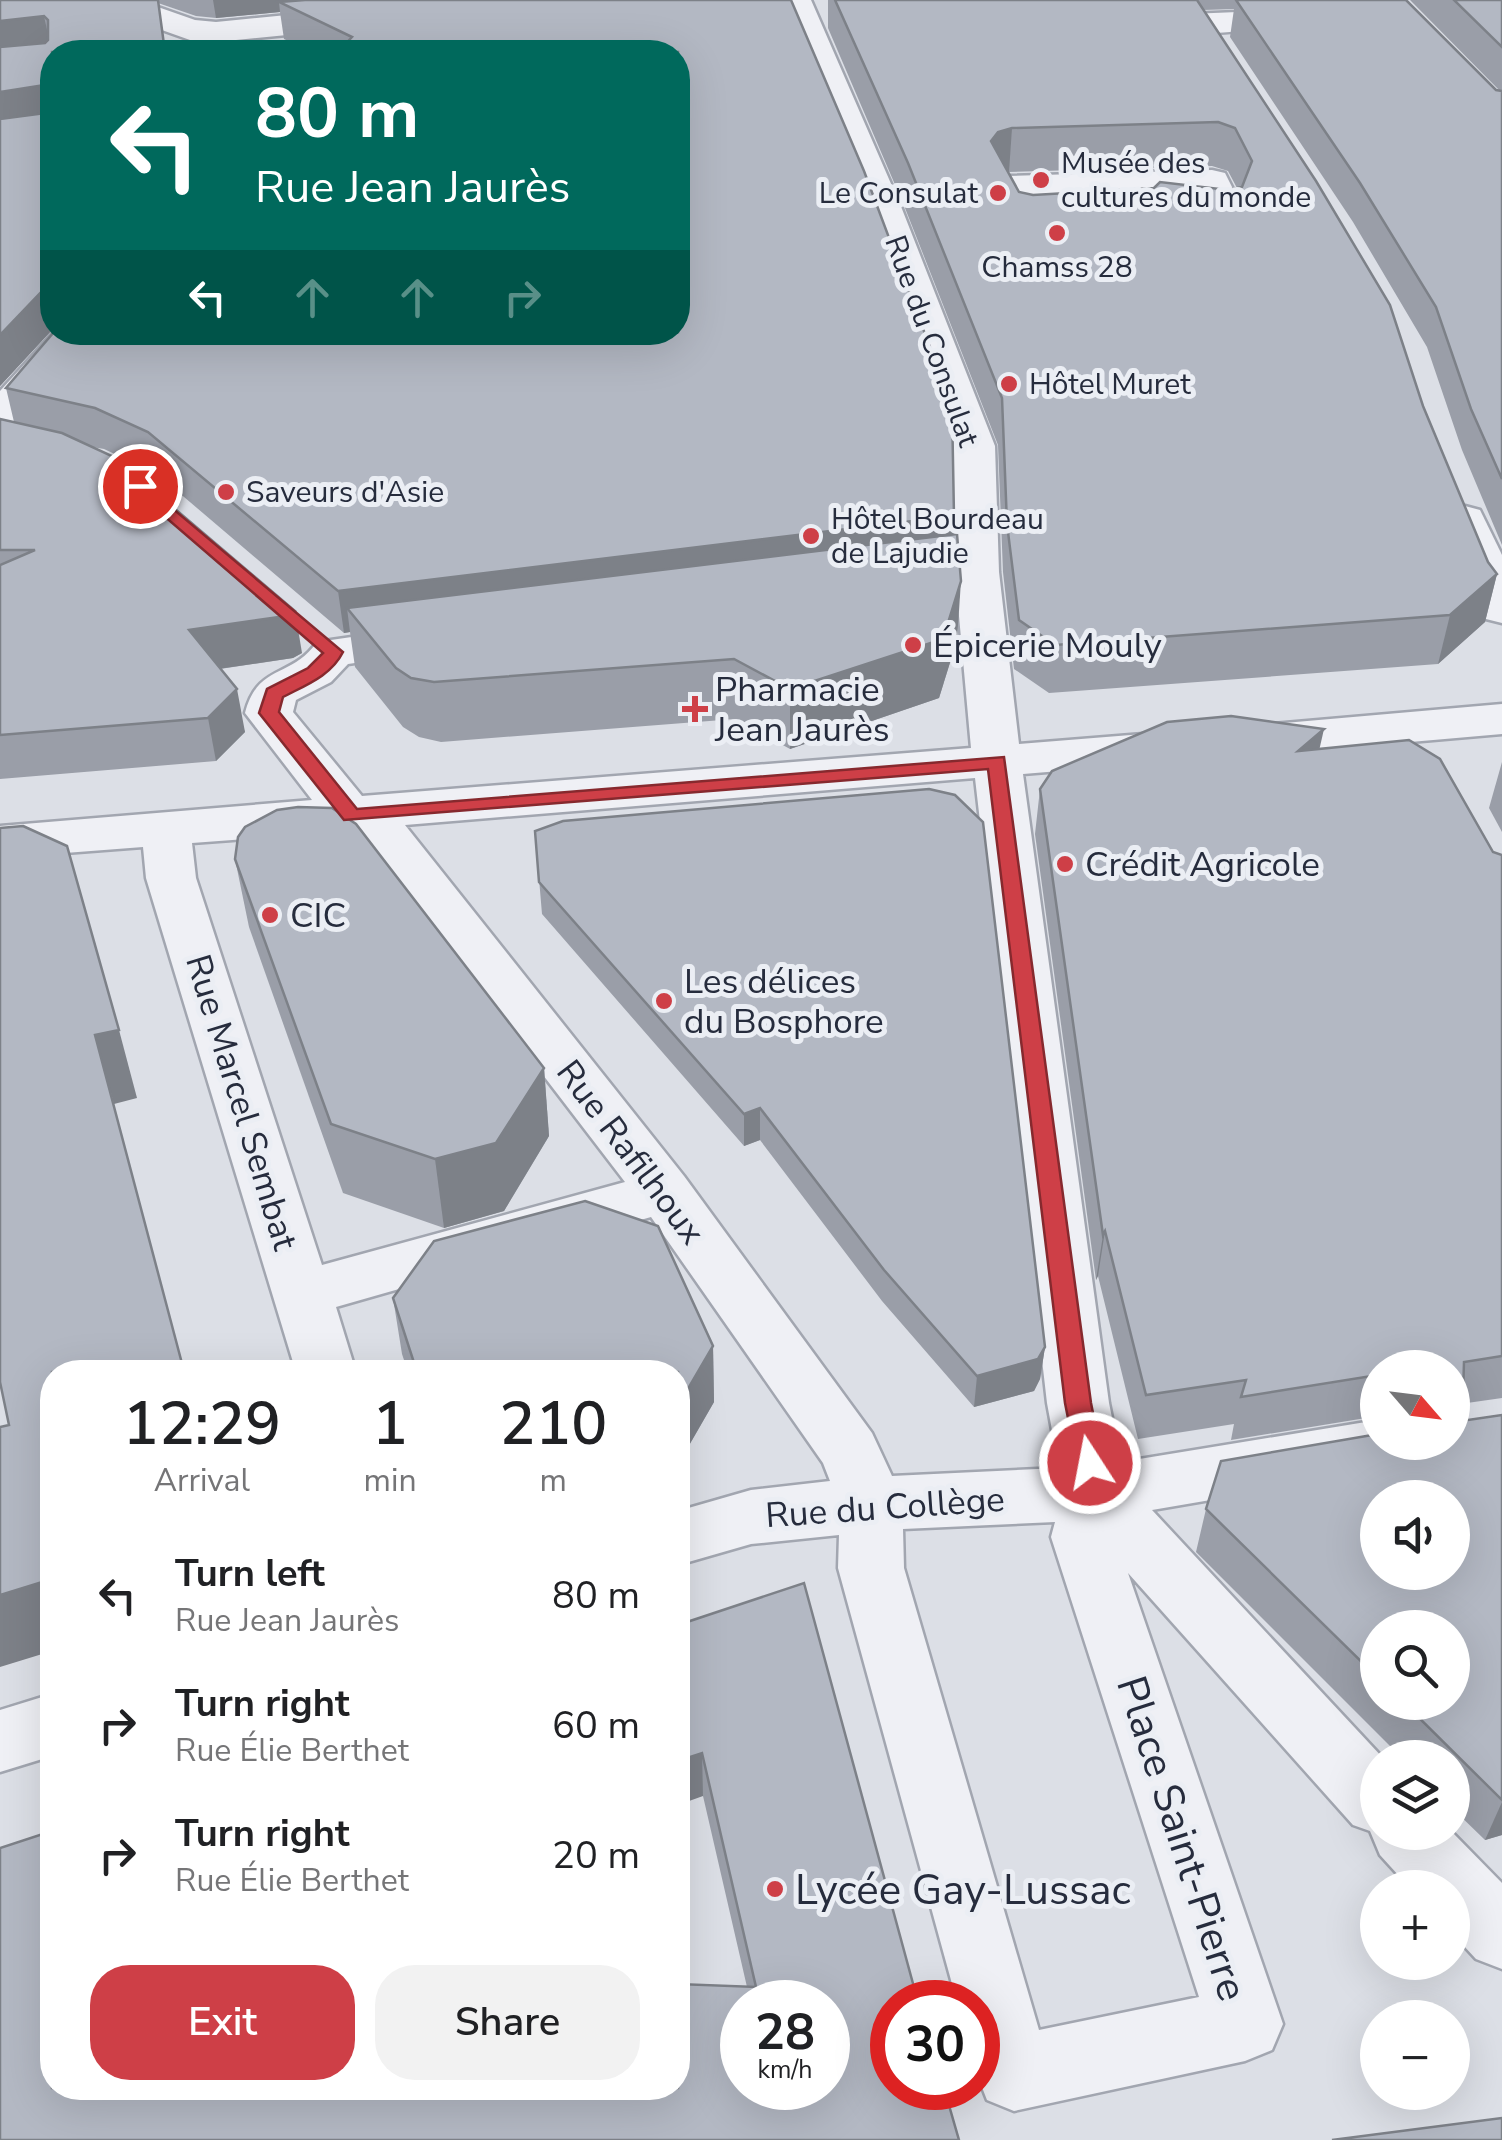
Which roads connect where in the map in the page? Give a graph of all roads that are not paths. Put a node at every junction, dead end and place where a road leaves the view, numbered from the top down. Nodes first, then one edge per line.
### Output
1 (108, 0) edge
2 (1384, 0) edge
3 (811, 9) edge
4 (384, 16) edge
5 (1102, 25) edge
6 (1412, 26) edge
7 (191, 40) edge
8 (209, 40) edge
9 (1191, 211) joint
10 (68, 345) edge
11 (8, 436) edge
12 (1451, 486) edge
13 (1502, 609) edge
14 (471, 635) edge
15 (1502, 719) edge
16 (997, 762) junction
17 (360, 815) junction
18 (166, 831) junction
19 (0, 842) edge
20 (664, 1192) junction
21 (302, 1295) junction
22 (322, 1360) edge
23 (1360, 1448) edge
24 (1096, 1493) junction
25 (871, 1504) junction
26 (690, 1535) edge
27 (40, 1729) edge
28 (0, 1742) edge
29 (1360, 1782) edge
30 (1426, 1850) edge
31 (1487, 1901) edge

1 - 7 street
2 - 5 street
2 - 6 street
3 - 16 street, Rue du Consulat
4 - 8 street
9 - 9 street
10 - 11 street
12 - 13 street
14 - 17 street, Rue Rafilhoux
15 - 16 street
16 - 17 street
16 - 24 street, Rue du Consulat
17 - 18 street
17 - 20 street, Rue Rafilhoux
18 - 19 street
18 - 21 street, Rue Marcel Sembat
20 - 21 street
20 - 25 street, Rue Rafilhoux
21 - 22 street, Rue Marcel Sembat
23 - 24 street, Rue du Collège
24 - 25 street, Rue du Collège
24 - 25 street, Place Saint-Pierre
24 - 29 street
25 - 26 street, Rue du Collège
27 - 28 street
30 - 31 street

